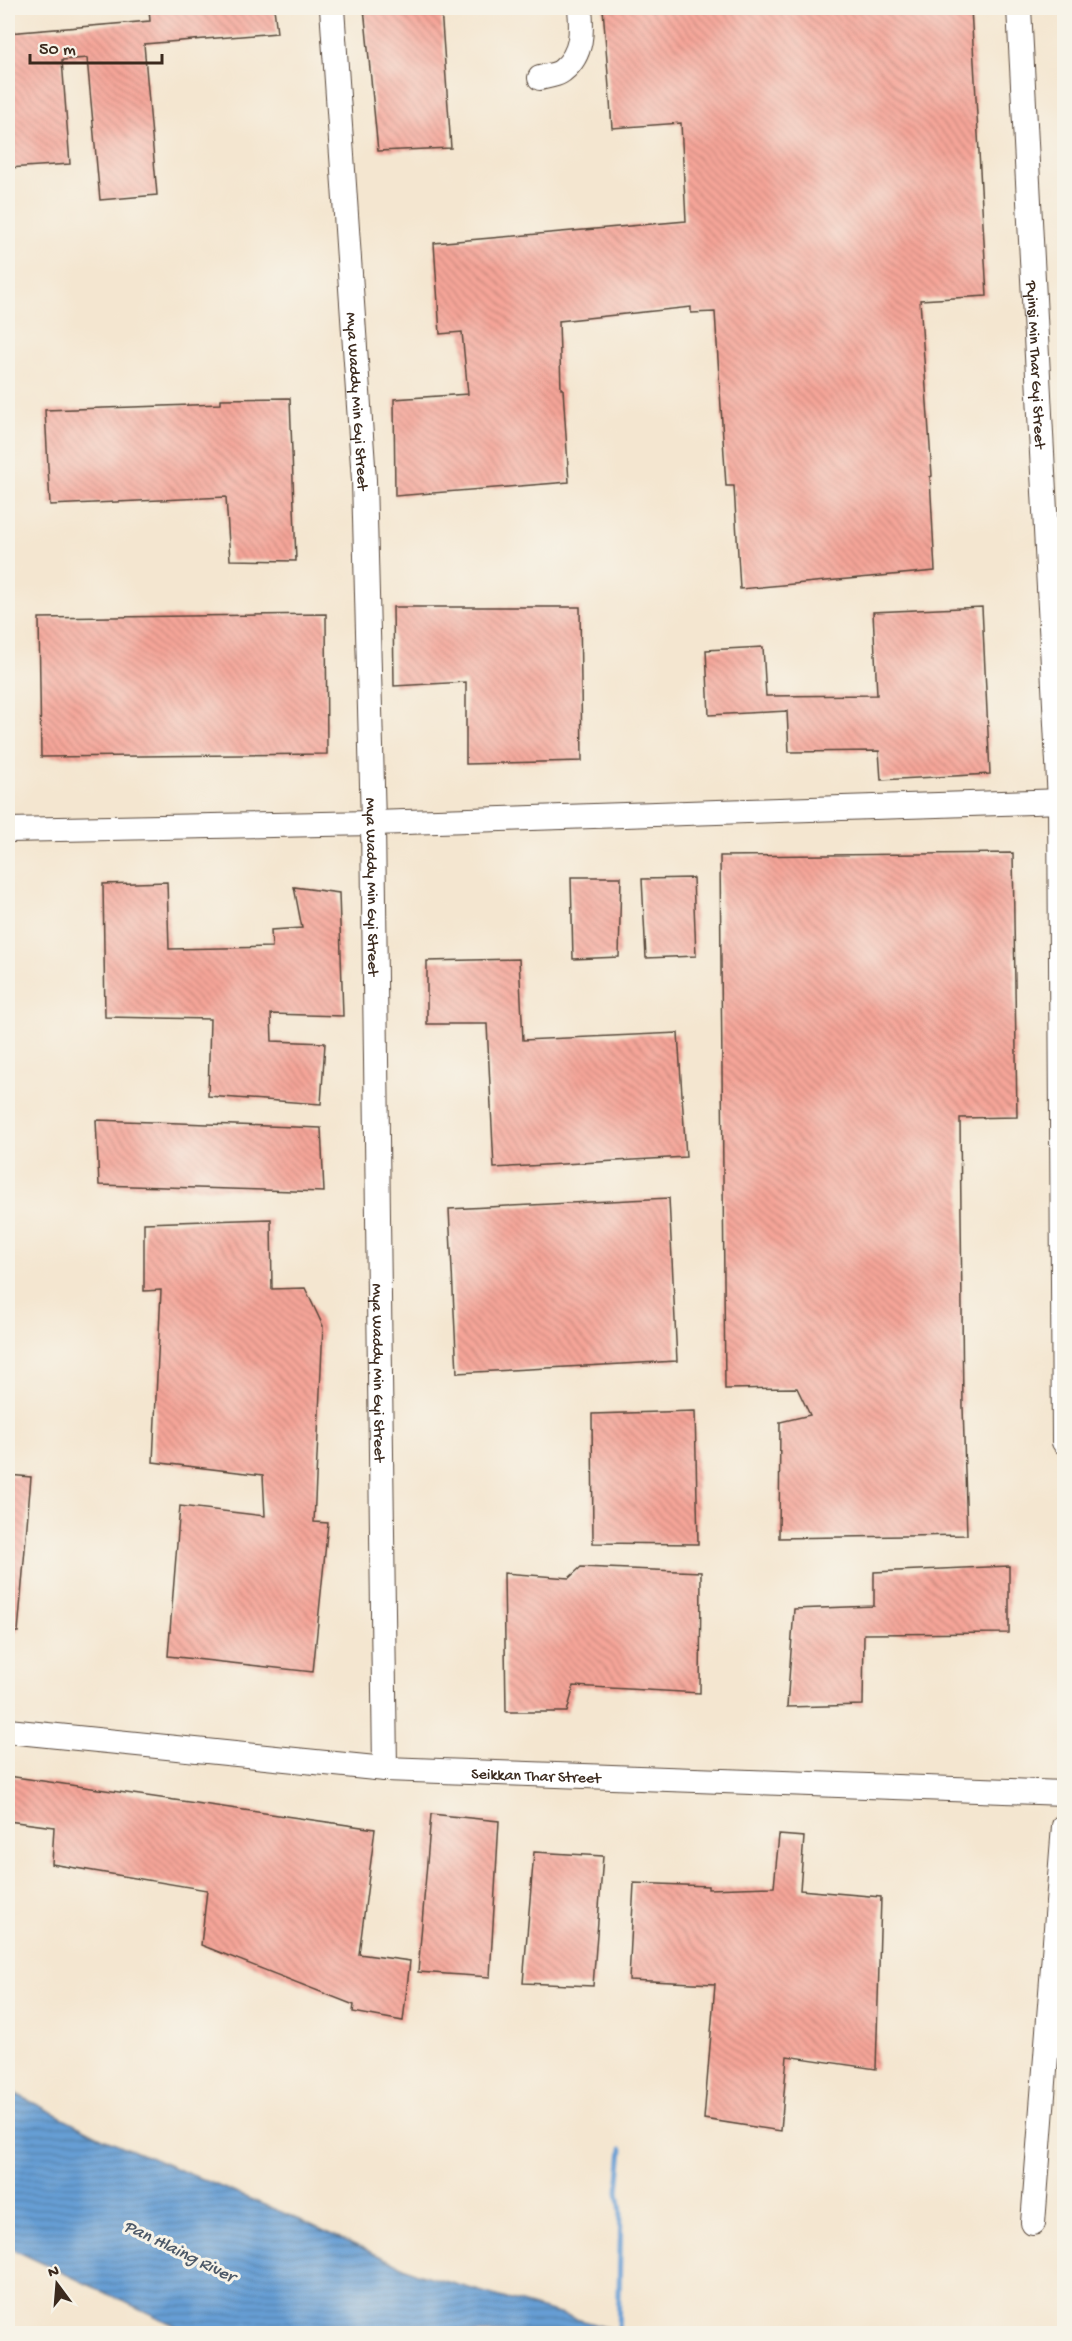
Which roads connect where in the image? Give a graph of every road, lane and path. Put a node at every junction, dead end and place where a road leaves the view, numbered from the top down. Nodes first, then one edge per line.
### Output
1 (332, 8) edge
2 (580, 8) edge
3 (1019, 8) edge
4 (540, 78) dead end
5 (1062, 801) edge
6 (373, 823) junction
7 (8, 830) edge
8 (1065, 1442) edge
9 (8, 1731) edge
10 (385, 1769) junction
11 (1065, 1793) edge
12 (1065, 1826) edge
13 (1033, 2223) dead end

1 - 6 street, Mya Waddy Min Gyi Street
2 - 4 street
3 - 5 street, Pyinsi Min Thar Gyi Street
5 - 6 street
5 - 8 street, Pyinsi Min Thar Gyi Street
6 - 7 street
6 - 10 street, Mya Waddy Min Gyi Street
9 - 10 street, Seikkan Thar Street
10 - 11 street, Seikkan Thar Street
12 - 13 street

